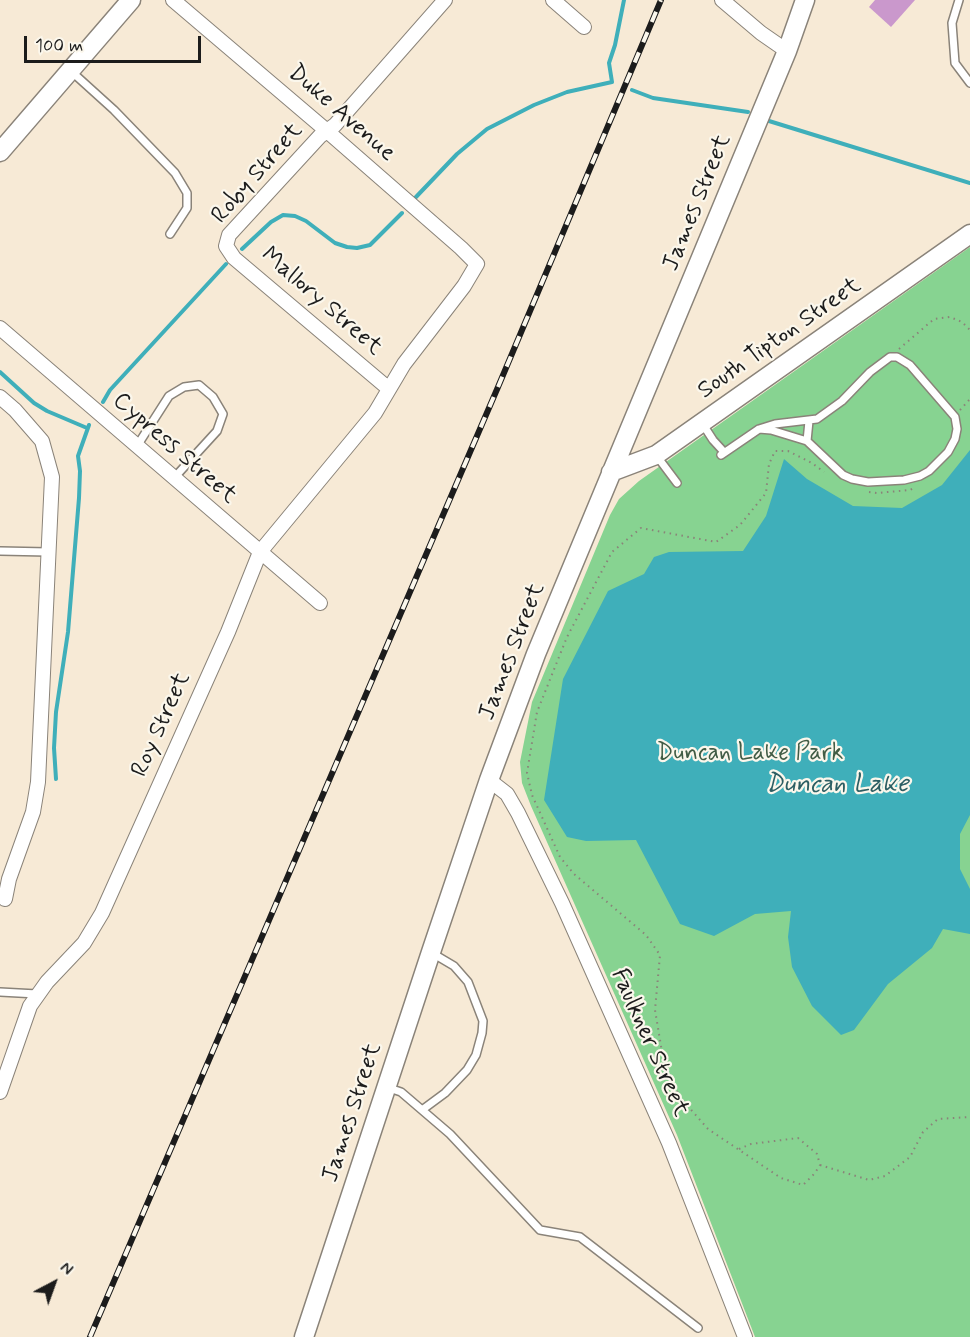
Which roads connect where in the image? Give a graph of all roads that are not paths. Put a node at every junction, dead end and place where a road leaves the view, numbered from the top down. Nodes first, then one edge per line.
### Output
1 (131, 0) edge
2 (173, 0) edge
3 (445, 0) edge
4 (553, 0) edge
5 (722, 0) edge
6 (805, 0) edge
7 (959, 0) edge
8 (584, 27) dead end
9 (787, 51) junction
10 (70, 70) junction
11 (970, 82) edge
12 (327, 131) junction
13 (0, 152) edge
14 (171, 234) dead end
15 (970, 234) edge
16 (226, 246) joint
17 (477, 264) joint
18 (0, 328) edge
19 (389, 389) junction
20 (0, 397) edge
21 (809, 421) junction
22 (702, 423) junction
23 (759, 429) junction
24 (807, 441) junction
25 (137, 446) junction
26 (656, 455) junction
27 (611, 472) junction
28 (174, 478) junction
29 (677, 483) dead end
30 (0, 551) edge
31 (48, 552) junction
32 (260, 552) junction
33 (320, 603) dead end
34 (489, 780) junction
35 (2, 904) edge
36 (430, 952) junction
37 (0, 992) edge
38 (37, 994) junction
39 (386, 1087) junction
40 (0, 1092) edge
41 (422, 1110) junction
42 (698, 1328) dead end
43 (304, 1337) edge
44 (745, 1337) edge

1 - 10 street
2 - 12 street, Duke Avenue
3 - 12 street, Roby Street
4 - 8 street
5 - 9 street
6 - 9 street, James Street
7 - 11 lane
9 - 27 street, James Street
10 - 13 street
10 - 14 lane
12 - 16 street, Roby Street
12 - 17 street, Duke Avenue
15 - 22 street, South Tipton Street
16 - 19 street, Mallory Street
17 - 19 street, Roy Street
18 - 25 street, Cypress Street
19 - 32 street, Roy Street
20 - 31 street
21 - 23 lane
21 - 24 lane
21 - 24 lane
22 - 23 lane
22 - 26 street, South Tipton Street
23 - 24 lane
25 - 28 street, Cypress Street
25 - 28 lane
26 - 27 street, South Tipton Street
26 - 29 lane
27 - 34 street, James Street
28 - 32 street, Cypress Street
30 - 31 lane
31 - 35 street
32 - 33 street, Cypress Street
32 - 38 street, Roy Street
34 - 36 street, James Street
34 - 44 street, Faulkner Street
36 - 39 street, James Street
36 - 41 lane
37 - 38 lane
38 - 40 street, Roy Street
39 - 41 lane
39 - 43 street, James Street
41 - 42 lane

